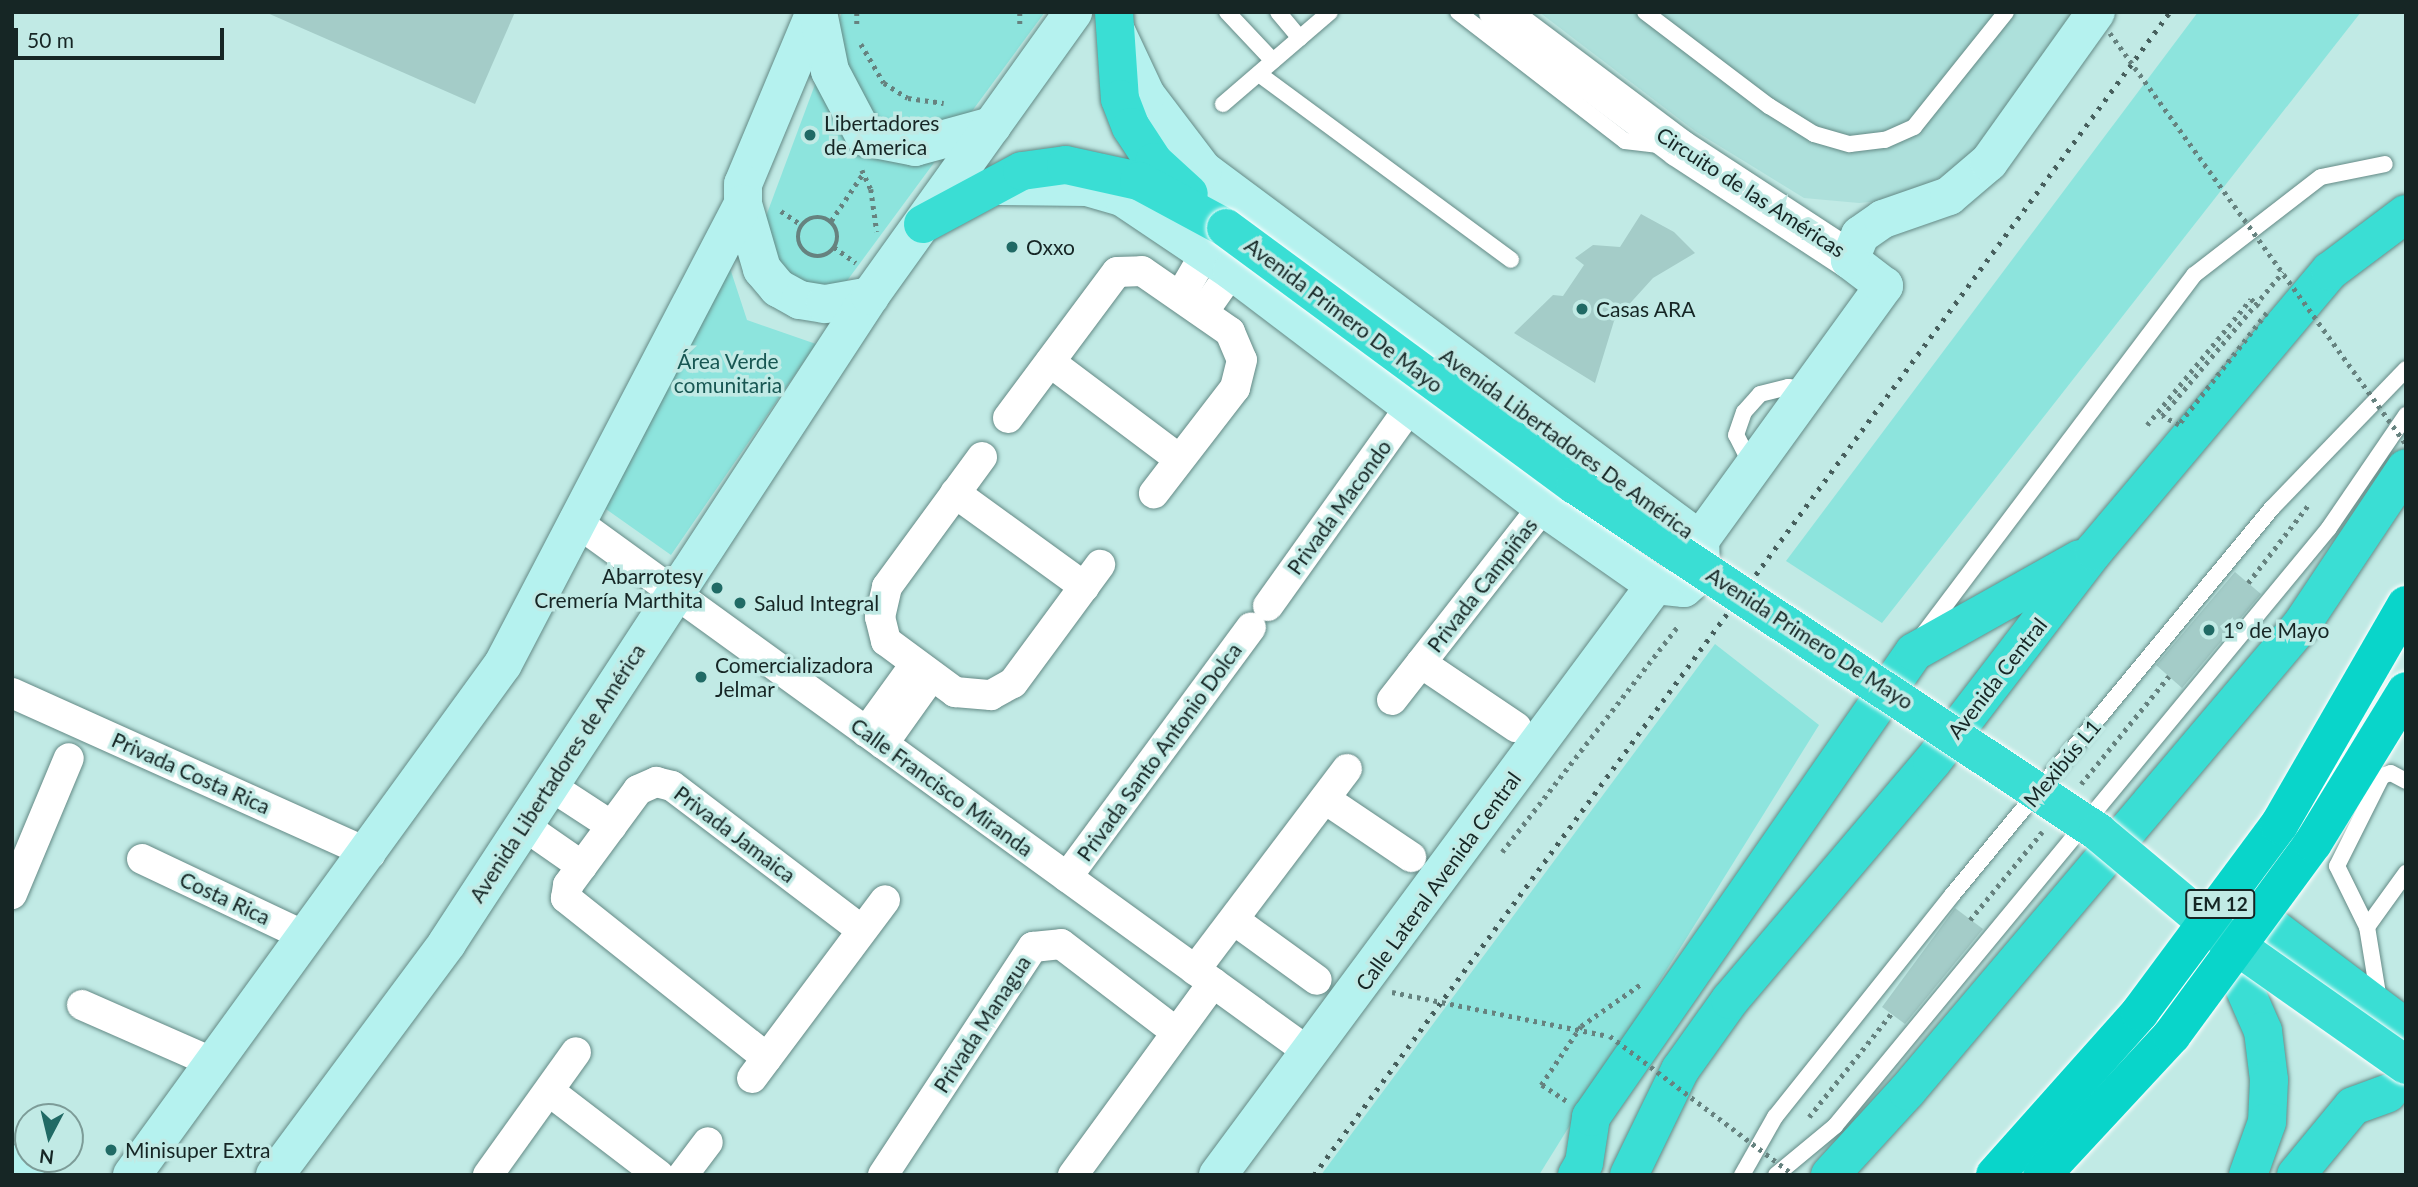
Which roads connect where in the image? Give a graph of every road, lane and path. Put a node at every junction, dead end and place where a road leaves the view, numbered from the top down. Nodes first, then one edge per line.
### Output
1 (816, 12) edge
2 (857, 12) edge
3 (1020, 12) edge
4 (1073, 12) edge
5 (1227, 12) edge
6 (1279, 12) edge
7 (1330, 12) edge
8 (1458, 12) edge
9 (1498, 12) edge
10 (1646, 12) edge
11 (2006, 12) edge
12 (1114, 20) edge
13 (2103, 23) edge
14 (1018, 36) dead end
15 (1300, 38) junction
16 (1273, 61) junction
17 (1259, 74) junction
18 (950, 101) dead end
19 (1223, 104) dead end
20 (992, 126) junction
21 (1679, 148) junction
22 (2385, 164) dead end
23 (743, 204) junction
24 (2406, 214) edge
25 (923, 224) junction
26 (1218, 242) junction
27 (806, 253) joint
28 (1511, 260) dead end
29 (1850, 260) junction
30 (2283, 272) junction
31 (870, 296) junction
32 (1193, 303) junction
33 (1050, 362) junction
34 (2406, 369) edge
35 (1409, 408) junction
36 (2406, 415) edge
37 (1008, 418) dead end
38 (2147, 425) dead end
39 (2406, 444) edge
40 (982, 457) dead end
41 (1179, 458) junction
42 (2406, 468) edge
43 (955, 493) junction
44 (1154, 493) dead end
45 (2312, 501) dead end
46 (1542, 507) junction
47 (574, 520) junction
48 (1700, 540) junction
49 (2094, 551) junction
50 (2248, 583) dead end
51 (1655, 585) junction
52 (674, 592) junction
53 (2406, 605) edge
54 (1259, 617) joint
55 (1678, 626) dead end
56 (2406, 632) edge
57 (1914, 652) junction
58 (1422, 663) junction
59 (922, 672) junction
60 (2406, 691) edge
61 (12, 693) edge
62 (1392, 700) dead end
63 (1516, 727) dead end
64 (875, 738) junction
65 (69, 758) dead end
66 (1347, 769) dead end
67 (2406, 781) edge
68 (549, 785) junction
69 (1325, 799) junction
70 (523, 825) junction
71 (612, 826) junction
72 (2257, 831) junction
73 (370, 854) junction
74 (1411, 857) dead end
75 (142, 859) dead end
76 (1494, 863) dead end
77 (582, 866) junction
78 (2406, 873) edge
79 (1067, 877) junction
80 (12, 894) edge
81 (885, 900) dead end
82 (1234, 920) junction
83 (2367, 927) junction
84 (862, 930) junction
85 (2221, 935) junction
86 (307, 937) junction
87 (1204, 977) junction
88 (1317, 980) dead end
89 (1645, 981) dead end
90 (1389, 989) junction
91 (82, 1006) dead end
92 (1891, 1014) dead end
93 (2397, 1021) edge
94 (1581, 1026) junction
95 (1176, 1032) junction
96 (576, 1052) dead end
97 (1310, 1054) junction
98 (214, 1063) junction
99 (2400, 1088) edge
100 (549, 1091) junction
101 (1591, 1117) junction
102 (1800, 1128) dead end
103 (708, 1142) dead end
104 (1783, 1149) dead end
105 (12, 1164) edge
106 (1775, 1168) edge
107 (1583, 1171) edge
108 (1985, 1174) edge
109 (25, 1175) edge
110 (132, 1175) edge
111 (275, 1175) edge
112 (488, 1175) edge
113 (659, 1175) edge
114 (683, 1175) edge
115 (883, 1175) edge
116 (1073, 1175) edge
117 (1218, 1175) edge
118 (1629, 1175) edge
119 (1742, 1175) edge
120 (1794, 1175) edge
121 (1830, 1175) edge
122 (2042, 1175) edge
123 (2248, 1175) edge
124 (2296, 1175) edge

1 - 20 main road
1 - 23 main road
2 - 18 path
3 - 14 path
4 - 20 main road
5 - 16 lane
6 - 15 lane
7 - 15 lane
8 - 21 lane
9 - 21 street, Circuito de las Américas
10 - 11 lane
12 - 26 highway, Avenida Primero De Mayo
12 - 48 main road, Avenida Libertadores De América
13 - 29 main road, Circuito de las Américas
13 - 30 path, bridge
15 - 16 lane
16 - 17 lane
17 - 19 lane
17 - 28 lane
20 - 25 main road
21 - 29 street, Circuito de las Américas
22 - 57 lane
23 - 31 main road
23 - 47 main road
24 - 49 highway, Avenida Central
25 - 26 highway, Avenida Primero De Mayo
25 - 31 main road, Avenida Libertadores de América
26 - 32 street
26 - 35 main road
26 - 85 highway, Avenida Primero De Mayo, bridge
27 - 27 path
29 - 48 main road
30 - 38 path, bridge
30 - 39 path, bridge
31 - 52 main road, Avenida Libertadores de América
32 - 33 street
32 - 41 street
33 - 37 street
33 - 41 street
34 - 119 lane, Mexibús L1
35 - 46 main road
35 - 54 street, Privada Macondo
36 - 106 lane
40 - 43 street
41 - 44 street
42 - 121 highway
43 - 59 street
43 - 59 street
45 - 50 path
46 - 51 main road
46 - 58 street, Privada Campiñas
47 - 52 street, Calle Francisco Miranda
47 - 73 main road
48 - 51 main road, Avenida Libertadores De América
49 - 57 highway
49 - 118 highway, Avenida Central
51 - 90 main road, Calle Lateral Avenida Central
52 - 64 street, Calle Francisco Miranda
52 - 68 main road, Avenida Libertadores de América
53 - 108 highway, EM 12, bridge
54 - 79 street, Privada Santo Antonio Dolca
55 - 76 path
56 - 72 main road
57 - 101 highway
58 - 62 street, Privada Campiñas
58 - 63 street, Privada Campiñas
59 - 64 street
60 - 122 highway, EM 12, bridge
61 - 73 street, Privada Costa Rica
64 - 79 street, Calle Francisco Miranda
65 - 80 street
66 - 69 street
67 - 83 lane
68 - 70 main road, Avenida Libertadores de América
68 - 71 street
69 - 74 street
69 - 82 street
70 - 77 street
70 - 111 main road, Avenida Libertadores de América
71 - 77 street, Privada Jamaica
71 - 84 street, Privada Jamaica
72 - 93 highway
72 - 108 main road
73 - 86 main road
75 - 86 street, Costa Rica
77 - 84 street, Privada Jamaica
78 - 83 lane
79 - 87 street, Calle Francisco Miranda
81 - 84 street, Privada Jamaica
82 - 87 street
82 - 88 street
83 - 93 lane
85 - 99 highway, Avenida Primero De Mayo, bridge
85 - 123 highway, bridge
86 - 98 main road
87 - 95 street
87 - 97 street, Calle Francisco Miranda
89 - 94 path
90 - 94 path
90 - 97 main road, Calle Lateral Avenida Central
91 - 98 street
92 - 102 path
93 - 99 highway
94 - 101 path
94 - 106 path, bridge
95 - 115 street, Privada Managua
95 - 116 street
96 - 100 street
97 - 117 main road, Calle Lateral Avenida Central
98 - 110 main road
99 - 124 highway
100 - 112 street
100 - 113 street
101 - 107 highway
103 - 114 street
104 - 106 path
105 - 109 main road
106 - 120 path, bridge

